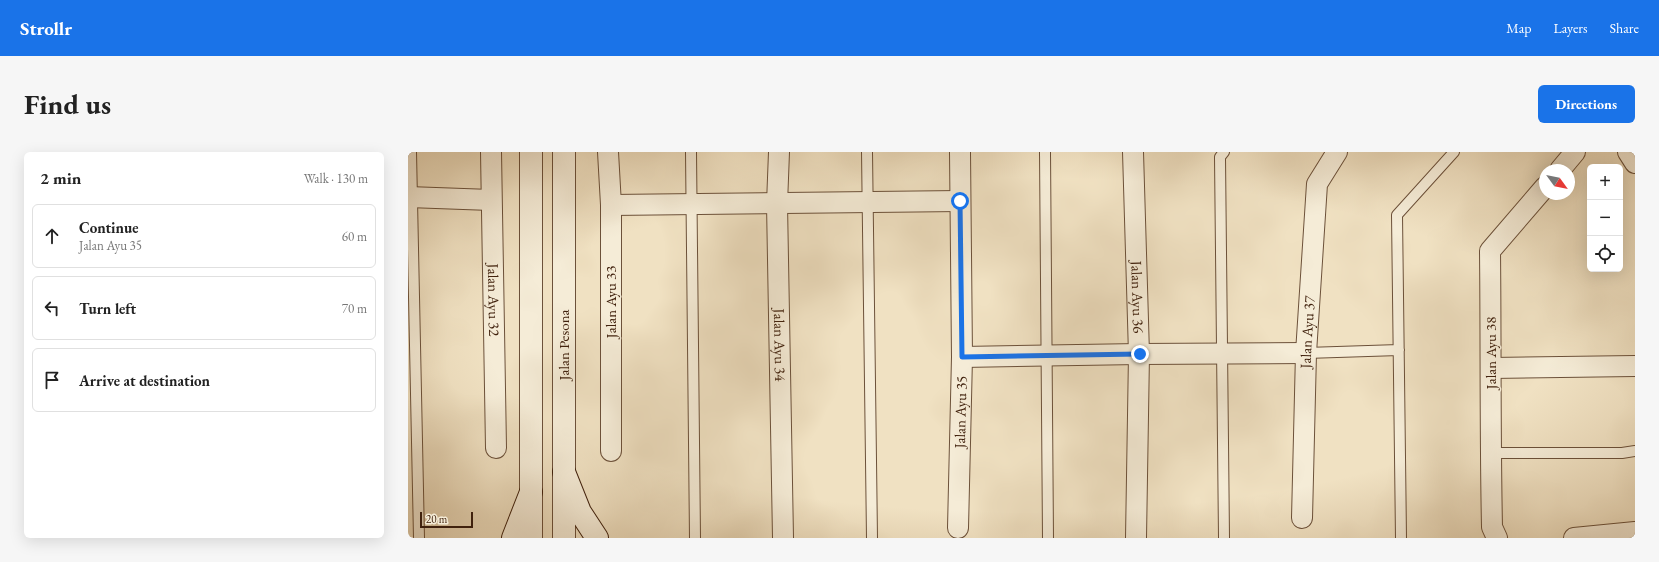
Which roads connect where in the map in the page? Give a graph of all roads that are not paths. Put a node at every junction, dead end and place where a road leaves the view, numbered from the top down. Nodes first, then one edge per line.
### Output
1 (411, 152) edge
2 (491, 152) edge
3 (531, 152) edge
4 (564, 152) edge
5 (608, 152) edge
6 (691, 152) edge
7 (779, 152) edge
8 (867, 152) edge
9 (960, 152) edge
10 (1046, 152) edge
11 (1133, 152) edge
12 (1224, 152) edge
13 (1337, 152) edge
14 (1454, 152) edge
15 (1575, 152) edge
16 (1628, 152) edge
17 (1635, 163) edge
18 (1565, 164) edge
19 (1539, 194) edge
20 (410, 197) edge
21 (491, 200) junction
22 (960, 201) junction
23 (868, 202) junction
24 (692, 204) junction
25 (777, 204) junction
26 (610, 205) junction
27 (1398, 350) junction
28 (1306, 353) junction
29 (1140, 354) junction
30 (1222, 354) junction
31 (1047, 355) junction
32 (962, 357) junction
33 (1635, 366) edge
34 (1492, 368) junction
35 (496, 448) dead end
36 (611, 451) dead end
37 (1635, 451) edge
38 (1490, 453) junction
39 (564, 472) junction
40 (531, 492) junction
41 (1302, 518) dead end
42 (958, 528) dead end
43 (1635, 532) edge
44 (419, 538) edge
45 (513, 538) edge
46 (531, 538) edge
47 (564, 538) edge
48 (597, 538) edge
49 (695, 538) edge
50 (783, 538) edge
51 (872, 538) edge
52 (1048, 538) edge
53 (1136, 538) edge
54 (1224, 538) edge
55 (1401, 538) edge
56 (1497, 538) edge
57 (1574, 538) edge

1 - 20 lane
2 - 21 street, Jalan Ayu 32
3 - 40 street
4 - 39 street, Jalan Pesona
5 - 26 street, Jalan Ayu 33
6 - 24 lane
7 - 25 street, Jalan Ayu 34
8 - 23 lane
9 - 22 street, Jalan Ayu 35
10 - 31 lane
11 - 29 street, Jalan Ayu 36
12 - 30 lane
13 - 28 street, Jalan Ayu 37
14 - 27 lane
15 - 18 street
16 - 17 street
19 - 34 street, Jalan Ayu 38
20 - 21 street
20 - 44 lane
21 - 35 street, Jalan Ayu 32
22 - 23 street
22 - 32 street, Jalan Ayu 35
23 - 25 street
23 - 51 lane
24 - 25 street
24 - 26 street
24 - 49 lane
25 - 50 street, Jalan Ayu 34
26 - 36 street, Jalan Ayu 33
27 - 28 lane
27 - 55 lane
28 - 30 street
28 - 41 street, Jalan Ayu 37
29 - 30 street
29 - 31 street
29 - 53 street, Jalan Ayu 36
30 - 54 lane
31 - 32 street
31 - 52 lane
32 - 42 street, Jalan Ayu 35
33 - 34 street
34 - 38 street, Jalan Ayu 38
37 - 38 lane
38 - 56 street, Jalan Ayu 38
39 - 47 street, Jalan Pesona
39 - 48 street
40 - 45 street
40 - 46 street
43 - 57 street

